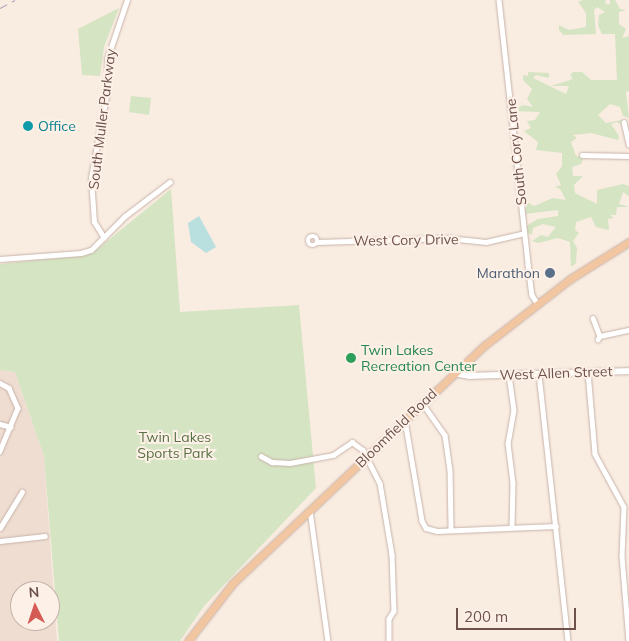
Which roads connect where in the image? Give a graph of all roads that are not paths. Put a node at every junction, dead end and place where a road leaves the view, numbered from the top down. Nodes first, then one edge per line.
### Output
1 (128, 0) edge
2 (500, 0) edge
3 (624, 122) dead end
4 (629, 144) edge
5 (582, 155) dead end
6 (629, 156) edge
7 (170, 182) dead end
8 (524, 233) junction
9 (104, 238) junction
10 (317, 242) dead end
11 (629, 242) edge
12 (0, 259) edge
13 (537, 303) junction
14 (594, 318) dead end
15 (629, 330) edge
16 (629, 371) edge
17 (588, 372) junction
18 (454, 373) junction
19 (539, 374) junction
20 (509, 375) junction
21 (0, 383) edge
22 (422, 402) junction
23 (405, 419) junction
24 (0, 424) edge
25 (11, 427) junction
26 (0, 451) edge
27 (261, 456) dead end
28 (367, 457) junction
29 (22, 492) dead end
30 (310, 510) junction
31 (556, 526) junction
32 (512, 527) junction
33 (0, 528) edge
34 (451, 529) junction
35 (45, 536) dead end
36 (0, 541) edge
37 (188, 641) edge
38 (328, 641) edge
39 (389, 641) edge
40 (568, 641) edge
41 (629, 641) edge

1 - 9 street, South Muller Parkway
2 - 8 street, South Cory Lane
3 - 4 street
5 - 6 street
7 - 9 street
8 - 10 street, West Cory Drive
8 - 13 street, South Cory Lane
9 - 12 street
11 - 13 main road, Bloomfield Road
13 - 18 main road, Bloomfield Road
14 - 15 street
16 - 17 street, West Allen Street
17 - 19 street, West Allen Street
17 - 41 street
18 - 20 street, West Allen Street
18 - 22 main road, Bloomfield Road
19 - 20 street, West Allen Street
19 - 31 street
20 - 32 street
21 - 25 street
22 - 23 main road, Bloomfield Road
22 - 34 street
23 - 28 main road, Bloomfield Road
23 - 34 street
24 - 25 street
25 - 26 street
27 - 28 street
28 - 30 main road, Bloomfield Road
28 - 39 street
29 - 33 street
30 - 37 main road, Bloomfield Road
30 - 38 street
31 - 32 street
31 - 40 street
32 - 34 street
35 - 36 street

